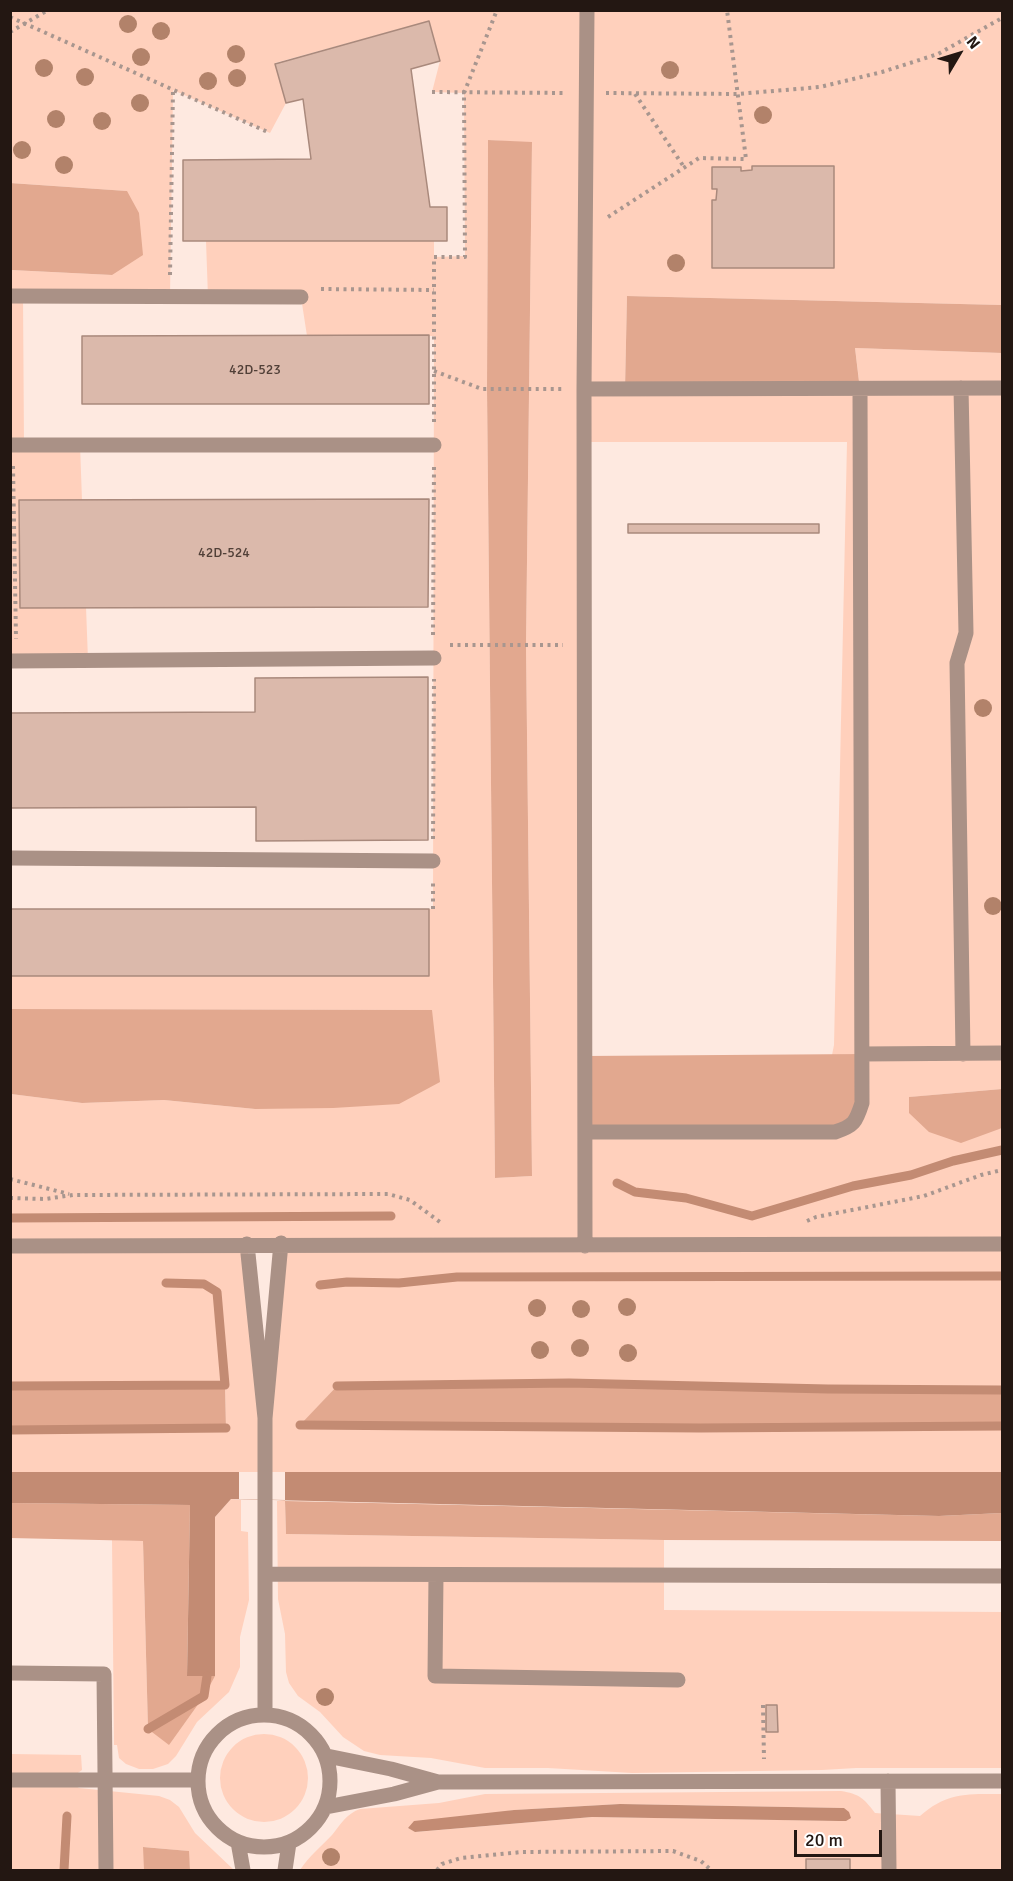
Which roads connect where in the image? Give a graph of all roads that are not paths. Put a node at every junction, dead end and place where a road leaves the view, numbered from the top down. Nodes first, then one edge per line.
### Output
1 (587, 10) edge
2 (10, 296) edge
3 (301, 297) road end
4 (961, 388) junction
5 (1002, 388) edge
6 (584, 389) junction
7 (860, 390) junction
8 (12, 445) edge
9 (434, 445) road end
10 (434, 651) road end
11 (13, 661) edge
12 (10, 858) edge
13 (433, 861) road end
14 (1002, 1053) edge
15 (862, 1054) junction
16 (963, 1054) junction
17 (585, 1132) junction
18 (281, 1243) junction
19 (247, 1244) junction
20 (1002, 1244) edge
21 (10, 1246) edge
22 (585, 1246) junction
23 (265, 1418) junction
24 (265, 1574) junction
25 (436, 1575) junction
26 (1002, 1576) edge
27 (10, 1673) edge
28 (678, 1680) dead end
29 (265, 1714) junction
30 (327, 1756) junction
31 (10, 1780) edge
32 (105, 1780) junction
33 (197, 1780) junction
34 (888, 1781) junction
35 (1002, 1781) edge
36 (438, 1782) junction
37 (326, 1807) junction
38 (238, 1842) junction
39 (290, 1843) junction
40 (106, 1870) edge
41 (243, 1870) edge
42 (285, 1870) edge
43 (888, 1870) edge

1 - 6 lane
2 - 3 lane
4 - 5 lane
4 - 7 lane
4 - 16 lane
6 - 7 lane
6 - 17 lane
7 - 15 lane
8 - 9 lane
10 - 11 lane
12 - 13 lane
14 - 16 lane
15 - 16 lane
15 - 17 lane
17 - 22 lane
18 - 19 lane
18 - 22 lane
18 - 23 lane
19 - 21 lane
19 - 23 lane
20 - 22 lane
23 - 24 lane
24 - 25 lane
24 - 29 lane
25 - 26 lane
25 - 28 lane
27 - 32 lane
29 - 30 lane
29 - 33 lane
30 - 36 lane
30 - 37 lane
31 - 32 lane
32 - 33 lane
32 - 40 lane
33 - 38 lane
34 - 35 lane
34 - 36 lane
34 - 43 lane
36 - 37 lane
37 - 39 lane
38 - 39 lane
38 - 41 lane
39 - 42 lane

